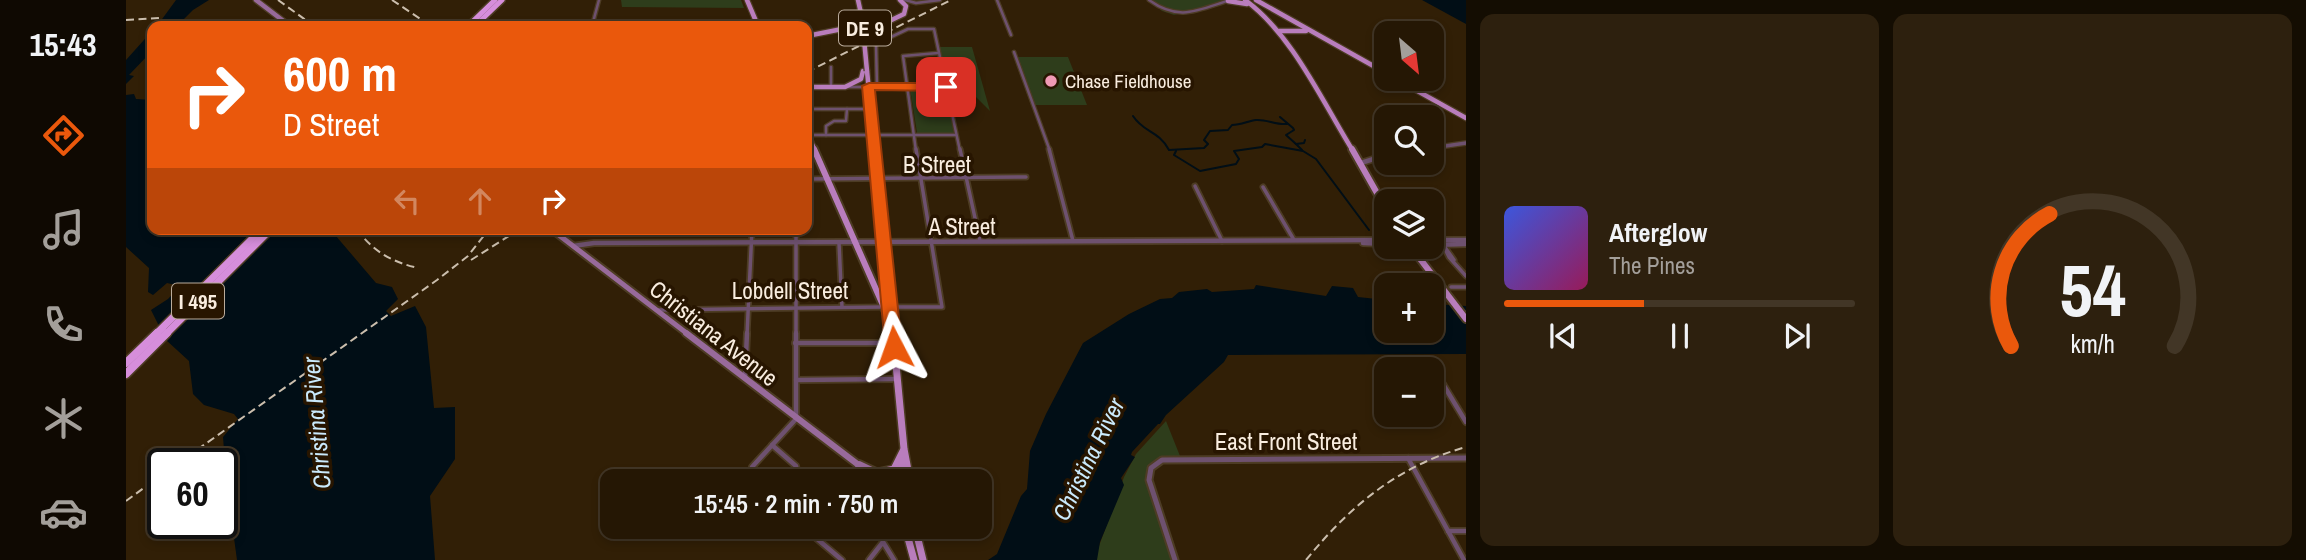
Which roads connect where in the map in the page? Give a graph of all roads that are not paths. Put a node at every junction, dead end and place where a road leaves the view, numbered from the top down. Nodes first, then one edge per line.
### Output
1 (256, 0) edge
2 (495, 0) edge
3 (503, 0) edge
4 (599, 0) edge
5 (747, 0) edge
6 (861, 0) edge
7 (903, 0) edge
8 (940, 0) edge
9 (998, 0) edge
10 (1149, 0) edge
11 (1230, 0) edge
12 (1245, 0) edge
13 (1258, 1) edge
14 (1257, 9) junction
15 (283, 21) edge
16 (473, 21) edge
17 (480, 21) edge
18 (593, 21) edge
19 (757, 21) edge
20 (1279, 31) junction
21 (812, 35) edge
22 (1011, 35) dead end
23 (1318, 35) junction
24 (1014, 52) dead end
25 (939, 53) junction
26 (1374, 66) edge
27 (831, 67) dead end
28 (865, 71) junction
29 (812, 86) edge
30 (828, 86) junction
31 (869, 86) junction
32 (841, 87) junction
33 (877, 87) junction
34 (908, 87) junction
35 (946, 87) junction
36 (1418, 91) edge
37 (812, 109) edge
38 (847, 109) junction
39 (870, 109) junction
40 (1466, 118) edge
41 (812, 134) edge
42 (826, 135) junction
43 (872, 135) junction
44 (916, 135) junction
45 (956, 135) junction
46 (1466, 143) edge
47 (812, 145) edge
48 (1444, 146) edge
49 (1374, 157) edge
50 (1361, 163) junction
51 (1026, 177) dead end
52 (812, 179) edge
53 (966, 179) junction
54 (1370, 179) junction
55 (828, 180) junction
56 (877, 180) junction
57 (922, 180) junction
58 (1195, 186) dead end
59 (1264, 187) dead end
60 (1375, 189) edge
61 (1378, 189) edge
62 (256, 235) edge
63 (265, 235) edge
64 (558, 235) edge
65 (752, 235) edge
66 (796, 235) edge
67 (1374, 242) edge
68 (1444, 242) edge
69 (1466, 242) edge
70 (752, 243) junction
71 (796, 243) junction
72 (839, 243) junction
73 (856, 243) junction
74 (883, 243) junction
75 (933, 243) junction
76 (980, 243) junction
77 (1073, 243) junction
78 (1223, 243) junction
79 (1296, 243) junction
80 (1444, 244) edge
81 (572, 246) junction
82 (1420, 259) edge
83 (870, 273) junction
84 (887, 276) junction
85 (1466, 276) edge
86 (1451, 287) dead end
87 (1466, 287) edge
88 (842, 307) junction
89 (887, 307) junction
90 (749, 308) junction
91 (796, 308) junction
92 (655, 310) junction
93 (1466, 319) edge
94 (795, 343) junction
95 (893, 343) junction
96 (126, 363) edge
97 (126, 374) edge
98 (897, 379) junction
99 (745, 380) junction
100 (796, 380) junction
101 (1444, 386) edge
102 (796, 419) junction
103 (1466, 422) edge
104 (772, 444) junction
105 (904, 449) junction
106 (1408, 458) junction
107 (1466, 458) edge
108 (856, 463) junction
109 (752, 469) edge
110 (797, 469) edge
111 (861, 469) edge
112 (864, 469) edge
113 (895, 469) edge
114 (902, 469) edge
115 (908, 469) edge
116 (1448, 531) junction
117 (1466, 531) edge
118 (817, 539) edge
119 (908, 539) edge
120 (918, 539) edge
121 (842, 560) edge
122 (869, 560) edge
123 (894, 560) edge
124 (914, 560) edge
125 (923, 560) edge
126 (1175, 560) edge
127 (1464, 560) edge

1 - 15 main road
2 - 16 highway
3 - 17 highway
4 - 18 street
5 - 19 main road
6 - 28 main road, bridge
7 - 8 street
7 - 21 main road, DE 9
9 - 22 street
10 - 11 street
11 - 14 main road
12 - 14 main road
13 - 23 main road
14 - 20 main road
20 - 23 main road
20 - 50 main road
23 - 26 main road
24 - 77 street
25 - 33 street
25 - 34 street
25 - 35 street
27 - 30 street
28 - 31 main road
28 - 32 main road
29 - 30 main road
30 - 32 main road
31 - 32 street
31 - 33 street
31 - 39 main road
33 - 34 street
34 - 35 street
34 - 44 street
35 - 45 street
36 - 40 main road
37 - 38 street
38 - 39 street
38 - 42 street
39 - 43 main road
41 - 42 street
42 - 43 street
43 - 44 street
43 - 56 main road
44 - 45 street
44 - 57 street
45 - 53 street
46 - 48 street
47 - 55 main road
49 - 50 street
50 - 54 main road
51 - 53 street, B Street
52 - 55 street, B Street
53 - 57 street, B Street
53 - 76 street
54 - 60 main road
54 - 61 main road
55 - 56 street, B Street
55 - 73 main road
56 - 57 street, B Street
56 - 74 main road
57 - 75 street
58 - 78 street
59 - 79 street
62 - 96 highway, I 495
63 - 97 highway, I 495
64 - 81 main road, Christiana Avenue
65 - 70 street
66 - 71 street
67 - 79 street, A Street
68 - 69 street
70 - 71 street, A Street
70 - 81 street, A Street
70 - 90 street
71 - 72 street, A Street
71 - 91 street
72 - 73 street, A Street
72 - 88 street
73 - 74 street, A Street
73 - 83 main road
74 - 75 street, A Street
74 - 84 main road
75 - 76 street, A Street
75 - 89 street, Lobdell Street
76 - 77 street, A Street
77 - 78 street, A Street
78 - 79 street, A Street
80 - 85 street
81 - 92 main road, Christiana Avenue
82 - 93 main road
83 - 84 main road
83 - 89 main road
84 - 89 main road
86 - 87 street
88 - 89 street, Lobdell Street
88 - 91 street, Lobdell Street
89 - 95 main road
90 - 91 street, Lobdell Street
90 - 92 street, Lobdell Street
90 - 99 street
91 - 94 street
92 - 99 main road, Christiana Avenue
94 - 95 street
94 - 100 street
95 - 98 main road
98 - 100 street
98 - 105 main road
99 - 102 main road, Christiana Avenue
100 - 102 street
101 - 103 street
102 - 104 street
102 - 108 main road, Christiana Avenue
104 - 109 street
104 - 110 street
105 - 113 main road
105 - 114 main road
105 - 115 main road
106 - 107 street, East Front Street
106 - 116 street
106 - 126 street, East Front Street
108 - 111 main road, Christiana Avenue
108 - 112 main road, Christiana Avenue
116 - 117 street
116 - 127 street
118 - 121 street
119 - 124 main road
120 - 125 main road
122 - 123 street

